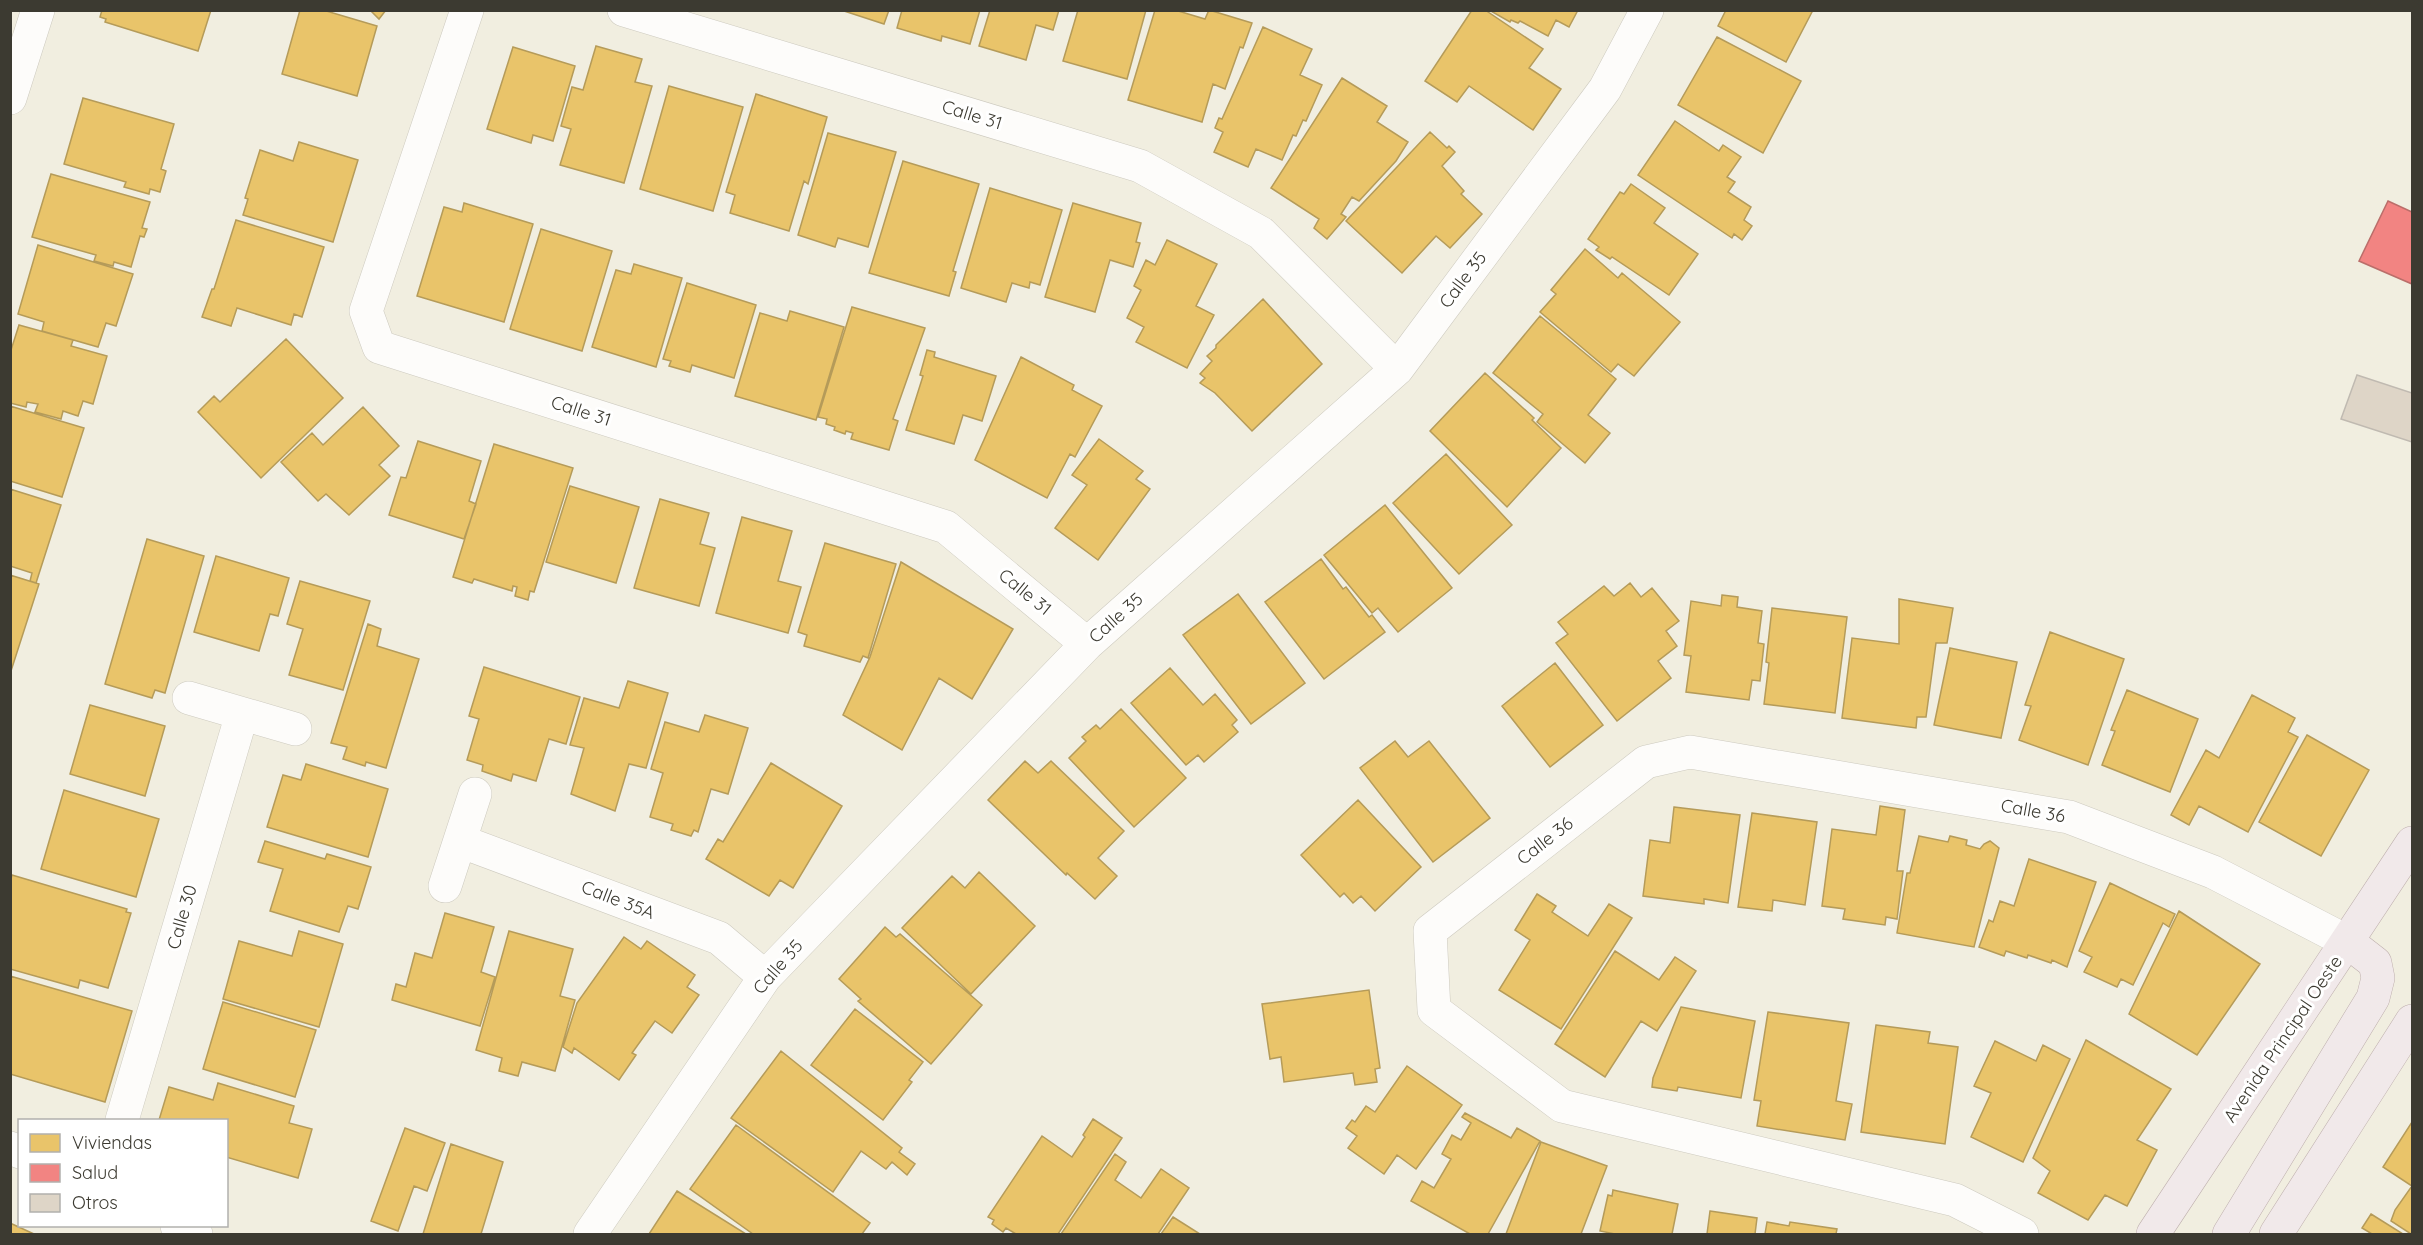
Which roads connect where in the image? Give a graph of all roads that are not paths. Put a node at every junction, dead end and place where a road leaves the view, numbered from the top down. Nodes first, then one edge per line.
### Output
1 (38, 10) edge
2 (468, 10) edge
3 (624, 10) edge
4 (1647, 10) edge
5 (10, 98) edge
6 (1397, 369) junction
7 (1087, 644) junction
8 (189, 698) dead end
9 (242, 714) junction
10 (295, 729) dead end
11 (475, 794) dead end
12 (460, 841) junction
13 (2412, 843) edge
14 (446, 886) dead end
15 (2348, 942) junction
16 (765, 977) junction
17 (2412, 1021) edge
18 (122, 1119) edge
19 (179, 1227) edge
20 (196, 1234) edge
21 (590, 1234) edge
22 (2022, 1234) edge
23 (2153, 1234) edge
24 (2229, 1234) edge
25 (2276, 1234) edge

1 - 5 street
2 - 7 street, Calle 31
3 - 6 street, Calle 31
4 - 6 street, Calle 35
6 - 7 street, Calle 35
7 - 16 street, Calle 35
8 - 9 street
9 - 10 street
9 - 18 street, Calle 30
11 - 12 street
12 - 14 street
12 - 16 street, Calle 35A
13 - 15 main road, Avenida Principal Oeste
15 - 22 street, Calle 36
15 - 23 main road, Avenida Principal Oeste
15 - 24 main road
16 - 21 street, Calle 35
17 - 25 main road
19 - 20 street

